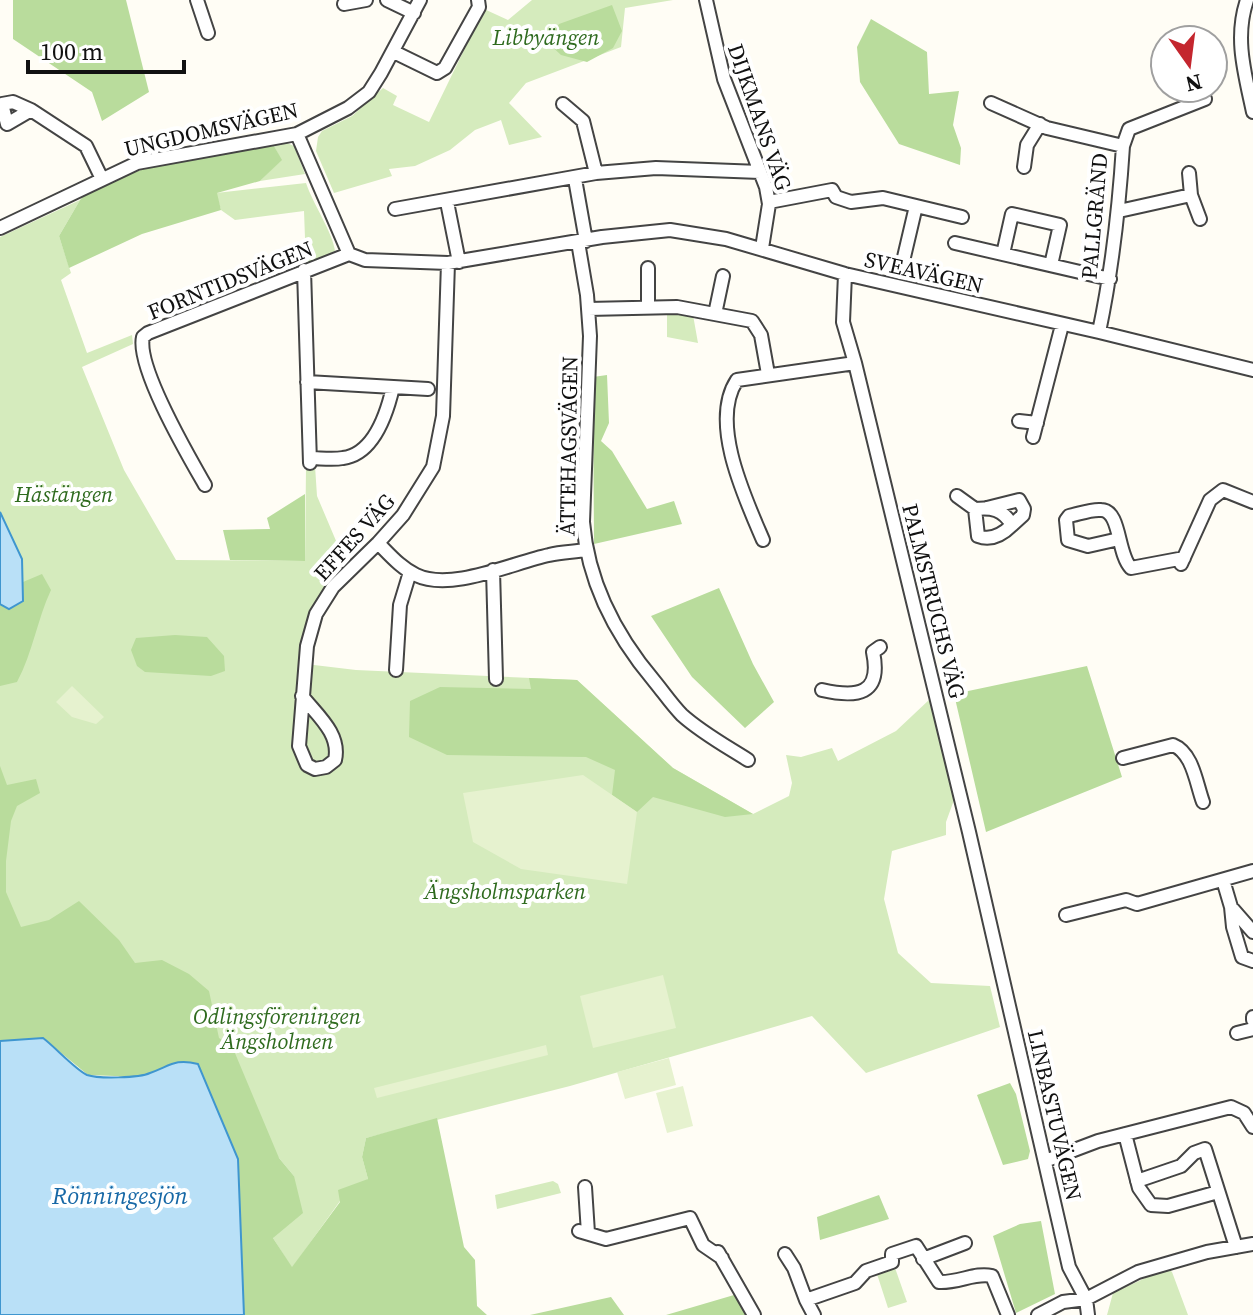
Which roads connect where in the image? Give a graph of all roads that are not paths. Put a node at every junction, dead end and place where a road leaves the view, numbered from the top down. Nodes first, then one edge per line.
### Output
1 (197, 0) edge
2 (366, 0) edge
3 (387, 0) edge
4 (420, 0) edge
5 (478, 0) edge
6 (706, 0) edge
7 (1247, 0) edge
8 (344, 4) dead end
9 (414, 13) junction
10 (208, 33) dead end
11 (394, 52) junction
12 (991, 103) dead end
13 (563, 104) dead end
14 (1192, 104) edge
15 (31, 110) dead end
16 (1253, 112) edge
17 (1040, 124) junction
18 (297, 134) junction
19 (1123, 146) junction
20 (1024, 167) dead end
21 (760, 172) junction
22 (596, 173) junction
23 (1189, 173) dead end
24 (102, 179) junction
25 (575, 179) junction
26 (1191, 195) junction
27 (447, 202) junction
28 (769, 202) junction
29 (916, 206) junction
30 (395, 209) dead end
31 (1119, 211) junction
32 (962, 217) dead end
33 (1200, 219) dead end
34 (0, 228) edge
35 (582, 241) junction
36 (955, 243) dead end
37 (762, 248) junction
38 (349, 254) junction
39 (1003, 254) junction
40 (904, 257) dead end
41 (454, 262) junction
42 (1051, 265) junction
43 (648, 268) dead end
44 (304, 270) junction
45 (845, 274) junction
46 (723, 276) dead end
47 (1110, 279) junction
48 (648, 307) junction
49 (588, 309) junction
50 (715, 314) junction
51 (1062, 325) junction
52 (1099, 332) junction
53 (855, 363) junction
54 (1253, 370) edge
55 (768, 374) junction
56 (307, 382) junction
57 (393, 387) junction
58 (428, 389) dead end
59 (1019, 421) dead end
60 (1037, 423) junction
61 (1033, 437) dead end
62 (205, 485) dead end
63 (957, 496) dead end
64 (1253, 502) edge
65 (981, 508) junction
66 (1012, 525) junction
67 (1119, 539) dead end
68 (763, 540) dead end
69 (378, 543) junction
70 (586, 550) junction
71 (493, 570) junction
72 (410, 572) junction
73 (880, 647) dead end
74 (396, 670) dead end
75 (496, 679) dead end
76 (822, 690) dead end
77 (302, 696) junction
78 (1123, 758) dead end
79 (748, 760) dead end
80 (1203, 802) dead end
81 (1253, 871) edge
82 (1223, 880) junction
83 (1231, 907) junction
84 (1066, 915) dead end
85 (1253, 932) edge
86 (993, 937) joint
87 (1253, 961) edge
88 (1253, 1029) edge
89 (1237, 1033) dead end
90 (1253, 1127) edge
91 (1125, 1134) junction
92 (1045, 1161) junction
93 (1137, 1181) junction
94 (585, 1187) dead end
95 (1218, 1192) junction
96 (965, 1243) dead end
97 (1253, 1244) edge
98 (1236, 1247) junction
99 (785, 1254) dead end
100 (923, 1259) junction
101 (1086, 1299) junction
102 (806, 1300) junction
103 (754, 1315) edge
104 (814, 1315) edge
105 (1008, 1315) edge
106 (1038, 1315) edge
107 (1088, 1315) edge

1 - 10 street
2 - 8 street
3 - 9 street
4 - 9 street, UNGDOMSVÄGEN
5 - 11 street
6 - 21 street, DIJKMANS VÄG
7 - 16 street
9 - 11 street, UNGDOMSVÄGEN
11 - 18 street, UNGDOMSVÄGEN
12 - 17 street, PALLGRÄND
13 - 22 street
14 - 19 street
15 - 24 street, UNGDOMSVÄGEN
17 - 19 street, PALLGRÄND
17 - 20 street
18 - 24 street, UNGDOMSVÄGEN
18 - 38 street
19 - 31 street, PALLGRÄND
21 - 22 street
21 - 28 street, DIJKMANS VÄG
22 - 25 street
23 - 26 street
24 - 34 street, UNGDOMSVÄGEN
25 - 27 street
25 - 35 street
26 - 31 street
26 - 33 street
27 - 30 street
27 - 41 street
28 - 29 street
28 - 37 street, DIJKMANS VÄG
29 - 32 street
29 - 40 street
31 - 47 street, PALLGRÄND
35 - 37 street, SVEAVÄGEN
35 - 41 street, SVEAVÄGEN
35 - 49 street, ÄTTEHAGSVÄGEN
36 - 39 street
37 - 45 street, SVEAVÄGEN
38 - 41 street, SVEAVÄGEN
38 - 44 street, FORNTIDSVÄGEN
39 - 42 street
39 - 42 street
41 - 69 street, EFFES VÄG
42 - 47 street
43 - 48 street
44 - 56 street
44 - 62 street, FORNTIDSVÄGEN
45 - 51 street, SVEAVÄGEN
45 - 53 street, PALMSTRUCHS VÄG
46 - 50 street
47 - 52 street, PALLGRÄND
48 - 49 street
48 - 50 street
49 - 70 street, ÄTTEHAGSVÄGEN
50 - 55 street
51 - 52 street, SVEAVÄGEN
51 - 60 street
52 - 54 street, SVEAVÄGEN
53 - 55 street
53 - 86 street, PALMSTRUCHS VÄG
55 - 68 street
56 - 57 street
56 - 57 street
57 - 58 street
59 - 60 street
60 - 61 street
63 - 65 street
64 - 67 street
65 - 66 street
65 - 66 street
65 - 66 street
69 - 72 street
69 - 77 street, EFFES VÄG
70 - 71 street
70 - 79 street, ÄTTEHAGSVÄGEN
71 - 72 street
71 - 75 street
72 - 74 street
73 - 76 street
77 - 77 street, EFFES VÄG
78 - 80 street
81 - 82 street
82 - 83 street
82 - 84 street
83 - 85 street
83 - 87 street
86 - 92 street, LINBASTUVÄGEN
88 - 89 street
90 - 91 street
91 - 92 street
91 - 93 street
92 - 101 street, LINBASTUVÄGEN
93 - 95 street
93 - 95 street
94 - 103 street
95 - 98 street
96 - 100 street
97 - 98 street
98 - 101 street
99 - 102 street
100 - 102 street
100 - 105 street
101 - 106 street
101 - 107 street, LINBASTUVÄGEN
102 - 104 street

